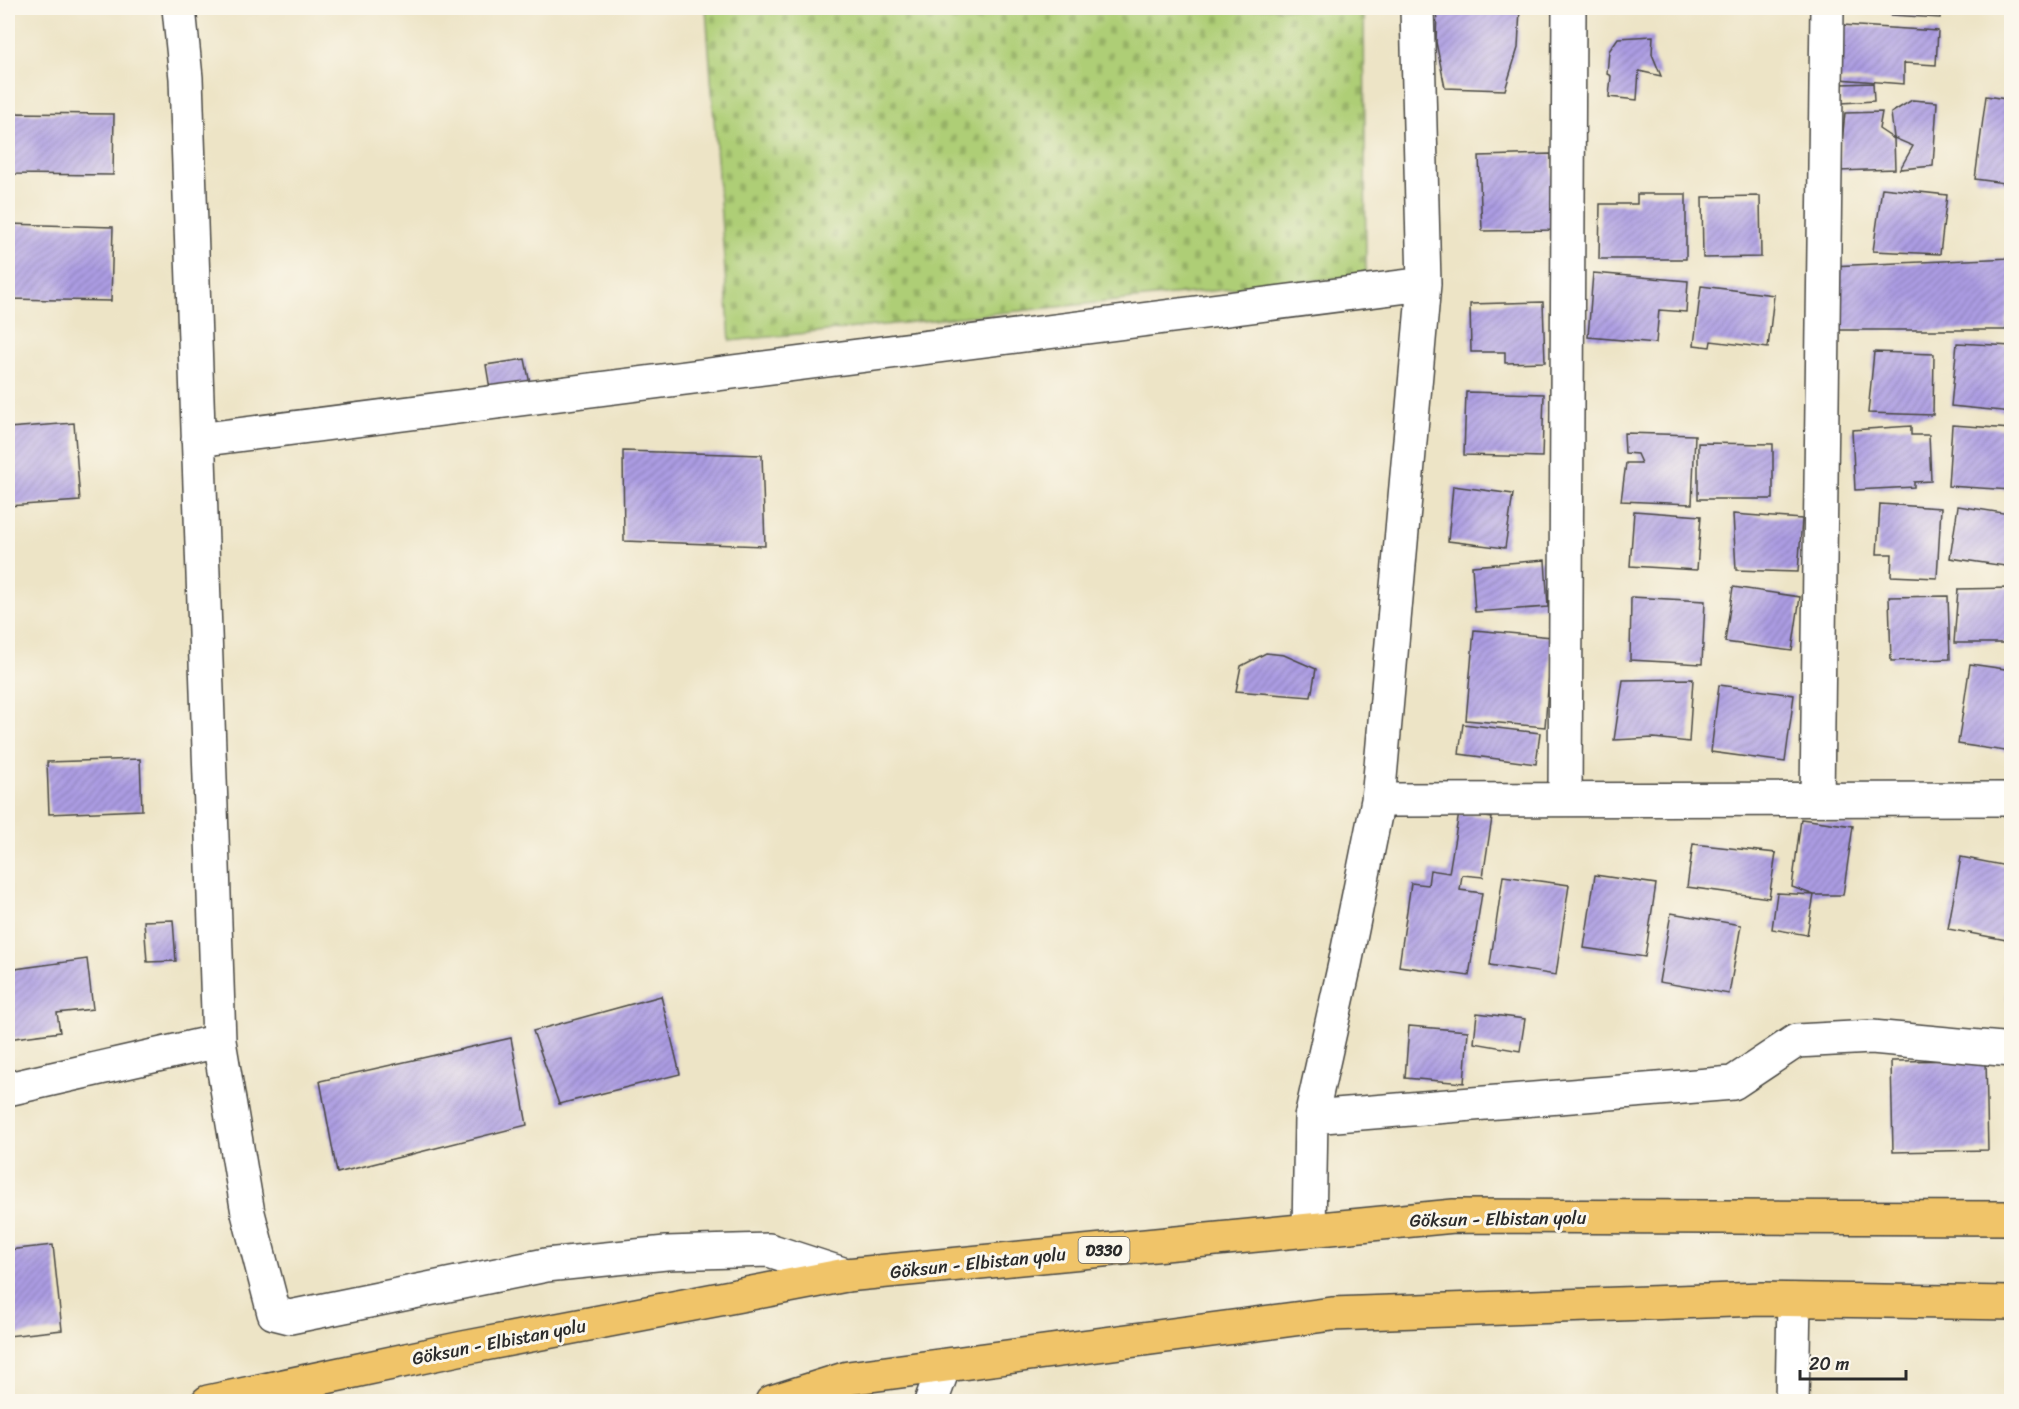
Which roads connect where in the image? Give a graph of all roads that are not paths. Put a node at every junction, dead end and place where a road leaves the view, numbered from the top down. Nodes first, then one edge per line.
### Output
1 (179, 8) edge
2 (1417, 8) edge
3 (1569, 8) edge
4 (1827, 8) edge
5 (1424, 284) junction
6 (198, 440) junction
7 (1565, 799) junction
8 (1378, 800) junction
9 (1817, 800) junction
10 (2012, 800) edge
11 (219, 1041) junction
12 (2012, 1050) edge
13 (8, 1089) edge
14 (1311, 1117) junction
15 (2012, 1218) edge
16 (1309, 1230) junction
17 (846, 1275) junction
18 (1794, 1300) junction
19 (2012, 1303) edge
20 (945, 1366) junction
21 (286, 1393) edge
22 (208, 1401) edge
23 (772, 1401) edge
24 (931, 1401) edge
25 (1792, 1401) edge

1 - 6 street
2 - 5 street
3 - 7 street
4 - 9 street
5 - 6 street
5 - 8 street
6 - 11 street
7 - 8 street
7 - 9 street
8 - 14 street
9 - 10 street
11 - 13 street
11 - 17 street
12 - 14 street
14 - 16 street
15 - 16 highway, Göksun - Elbistan yolu / D330
16 - 17 highway, Göksun - Elbistan yolu / D330
17 - 21 highway, Göksun - Elbistan yolu / D330
18 - 19 highway
18 - 20 highway
18 - 25 street
20 - 23 highway
20 - 24 street
21 - 22 highway, Göksun - Elbistan yolu / D330

